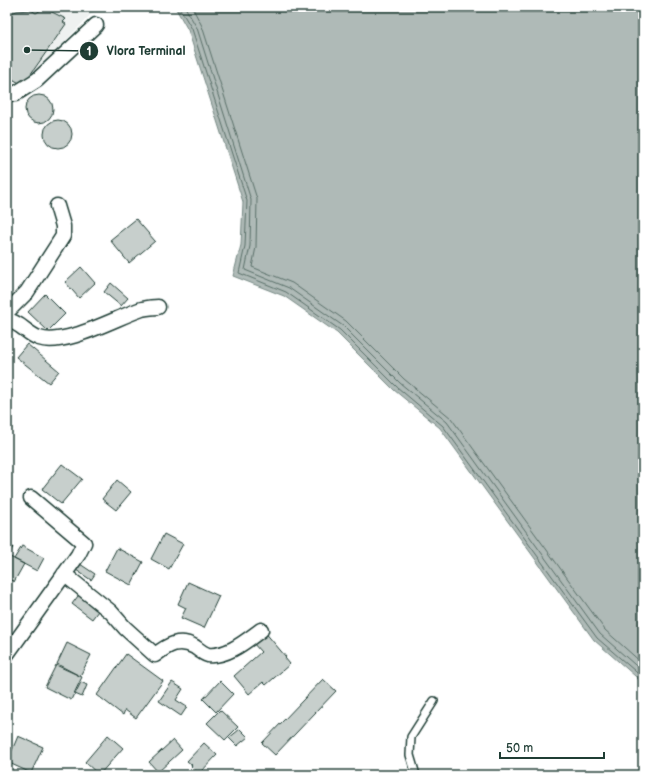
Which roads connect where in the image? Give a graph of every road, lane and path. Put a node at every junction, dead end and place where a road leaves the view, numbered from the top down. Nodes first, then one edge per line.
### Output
1 (96, 25) dead end
2 (7, 94) edge
3 (57, 206) dead end
4 (158, 306) dead end
5 (7, 312) edge
6 (7, 320) edge
7 (31, 498) dead end
8 (64, 574) junction
9 (261, 630) dead end
10 (7, 654) edge
11 (434, 701) dead end
12 (416, 775) edge

1 - 2 street
3 - 5 street
4 - 6 street
7 - 8 street
8 - 9 street
8 - 10 street
11 - 12 lane

